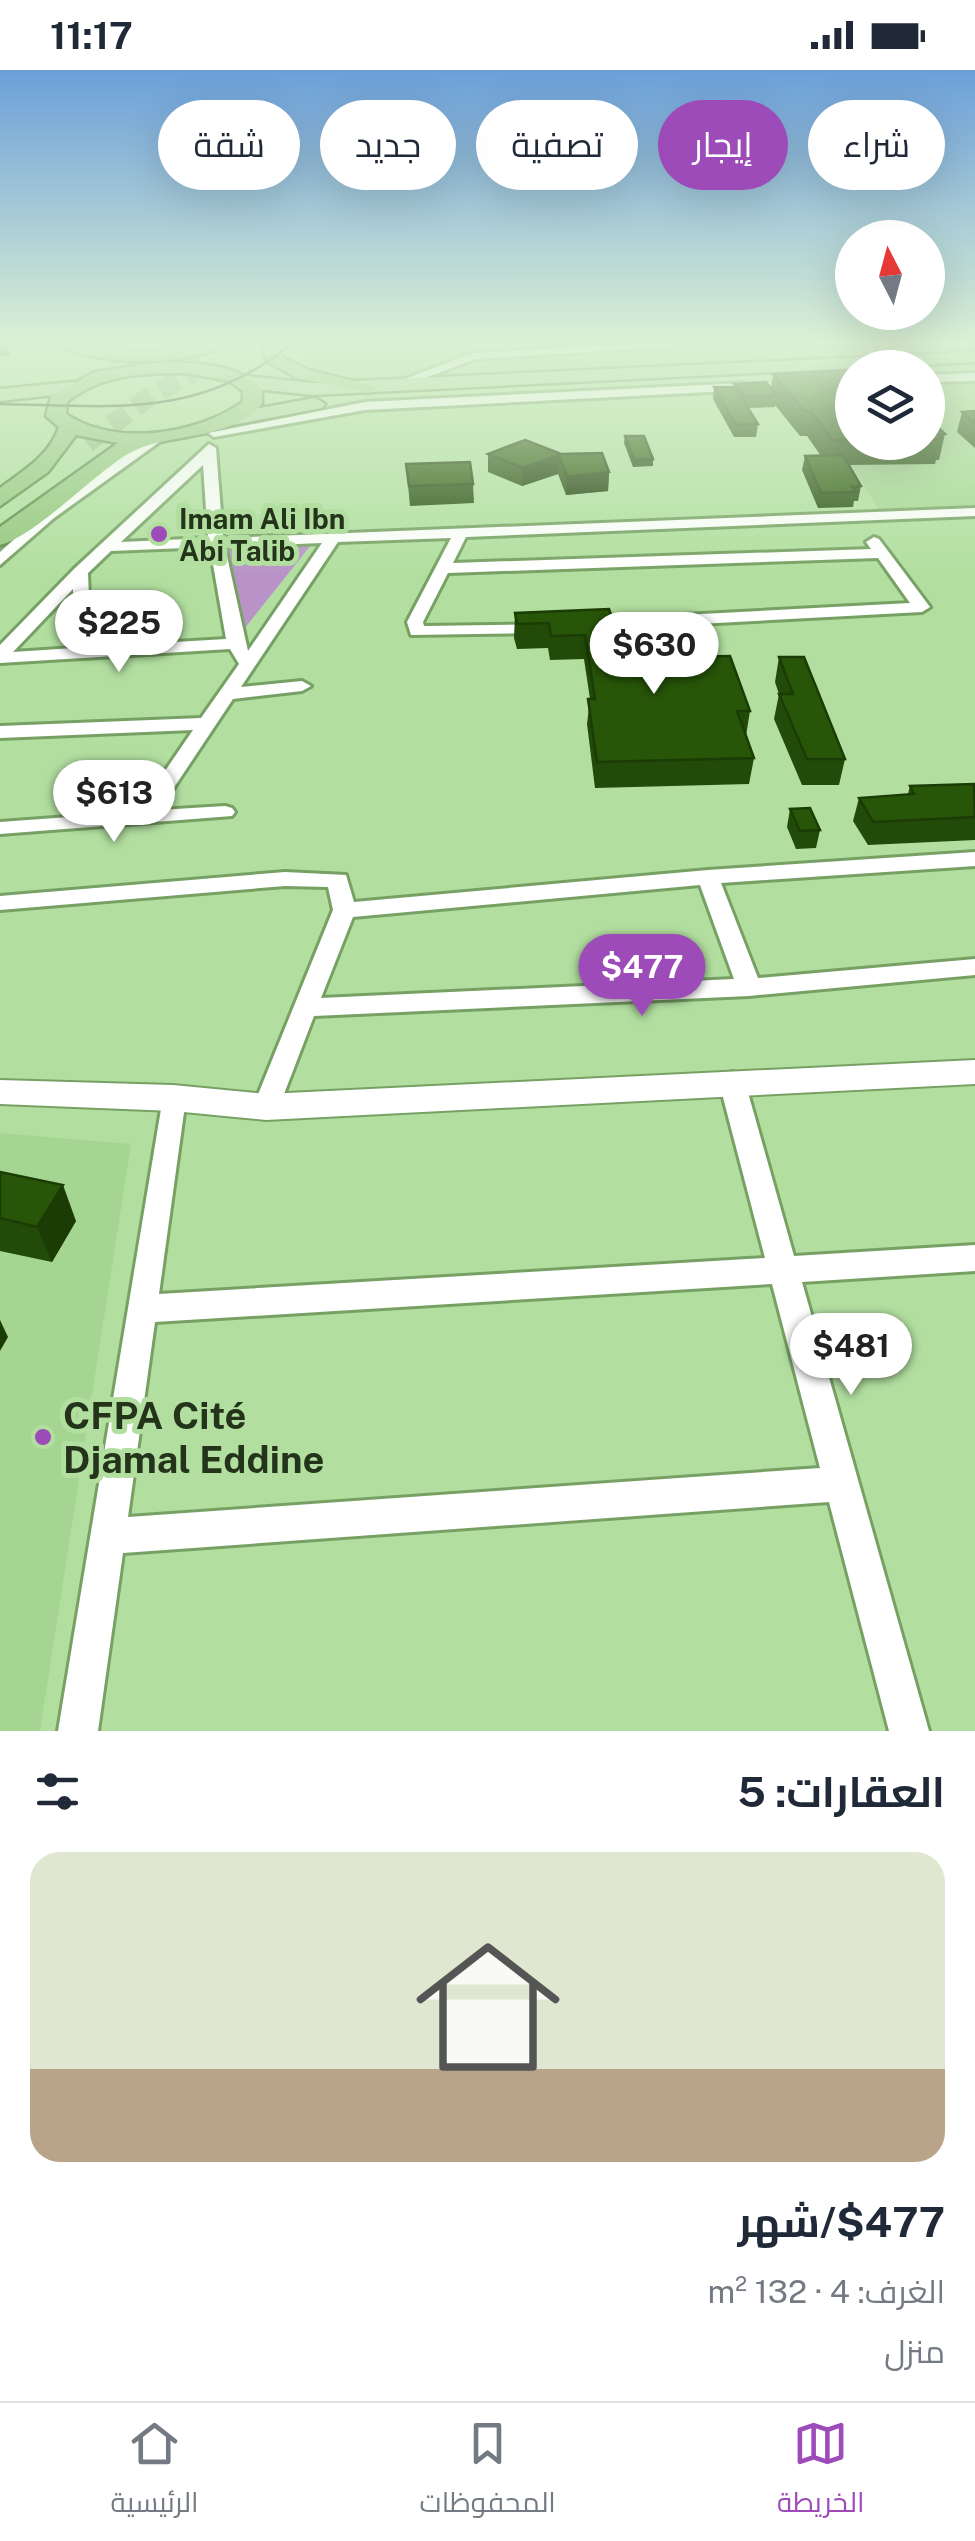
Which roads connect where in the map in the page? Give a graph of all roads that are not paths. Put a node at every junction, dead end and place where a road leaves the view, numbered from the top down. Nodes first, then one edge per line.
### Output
1 (53, 420) edge
2 (64, 420) edge
3 (230, 420) edge
4 (253, 420) edge
5 (66, 424) junction
6 (221, 426) junction
7 (156, 436) junction
8 (206, 455) junction
9 (0, 499) edge
10 (0, 512) edge
11 (975, 512) edge
12 (48, 515) junction
13 (0, 528) edge
14 (461, 533) junction
15 (334, 537) junction
16 (0, 539) edge
17 (216, 541) junction
18 (108, 547) junction
19 (0, 560) edge
20 (445, 568) junction
21 (80, 572) junction
22 (235, 644) junction
23 (83, 654) junction
24 (0, 656) edge
25 (247, 664) junction
26 (302, 686) dead end
27 (228, 694) junction
28 (204, 724) junction
29 (0, 732) edge
30 (225, 812) dead end
31 (144, 817) junction
32 (0, 828) edge
33 (975, 859) edge
34 (708, 877) junction
35 (0, 903) edge
36 (344, 910) junction
37 (975, 968) edge
38 (749, 987) junction
39 (304, 1008) junction
40 (975, 1072) edge
41 (732, 1082) junction
42 (0, 1092) edge
43 (173, 1098) junction
44 (266, 1106) junction
45 (975, 1258) edge
46 (783, 1271) junction
47 (141, 1309) junction
48 (841, 1484) junction
49 (107, 1536) junction
50 (78, 1731) edge
51 (908, 1731) edge

1 - 5 main road
2 - 5 highway
3 - 6 highway
4 - 6 main road
5 - 7 highway
5 - 9 highway
6 - 7 highway
6 - 8 street
7 - 12 street
7 - 16 highway
8 - 17 street
8 - 18 street
10 - 13 highway
11 - 14 street
12 - 16 highway
12 - 19 street
14 - 15 street
14 - 20 street
15 - 17 street
15 - 25 street
17 - 18 street
17 - 22 street
18 - 21 street
20 - 20 street
21 - 23 street
21 - 24 street
22 - 23 street
22 - 25 street
23 - 24 street
25 - 27 street
26 - 27 street
27 - 28 street
28 - 29 street
28 - 31 street
30 - 31 street
31 - 32 street
33 - 34 street
34 - 36 street
34 - 38 street
35 - 36 street
36 - 39 street
37 - 38 street
38 - 39 street
39 - 44 street
40 - 41 street
41 - 44 street
41 - 46 street
42 - 43 street
43 - 44 street
43 - 47 street
45 - 46 street
46 - 47 street
46 - 48 street
47 - 49 street
48 - 49 street
48 - 51 street
49 - 50 street

